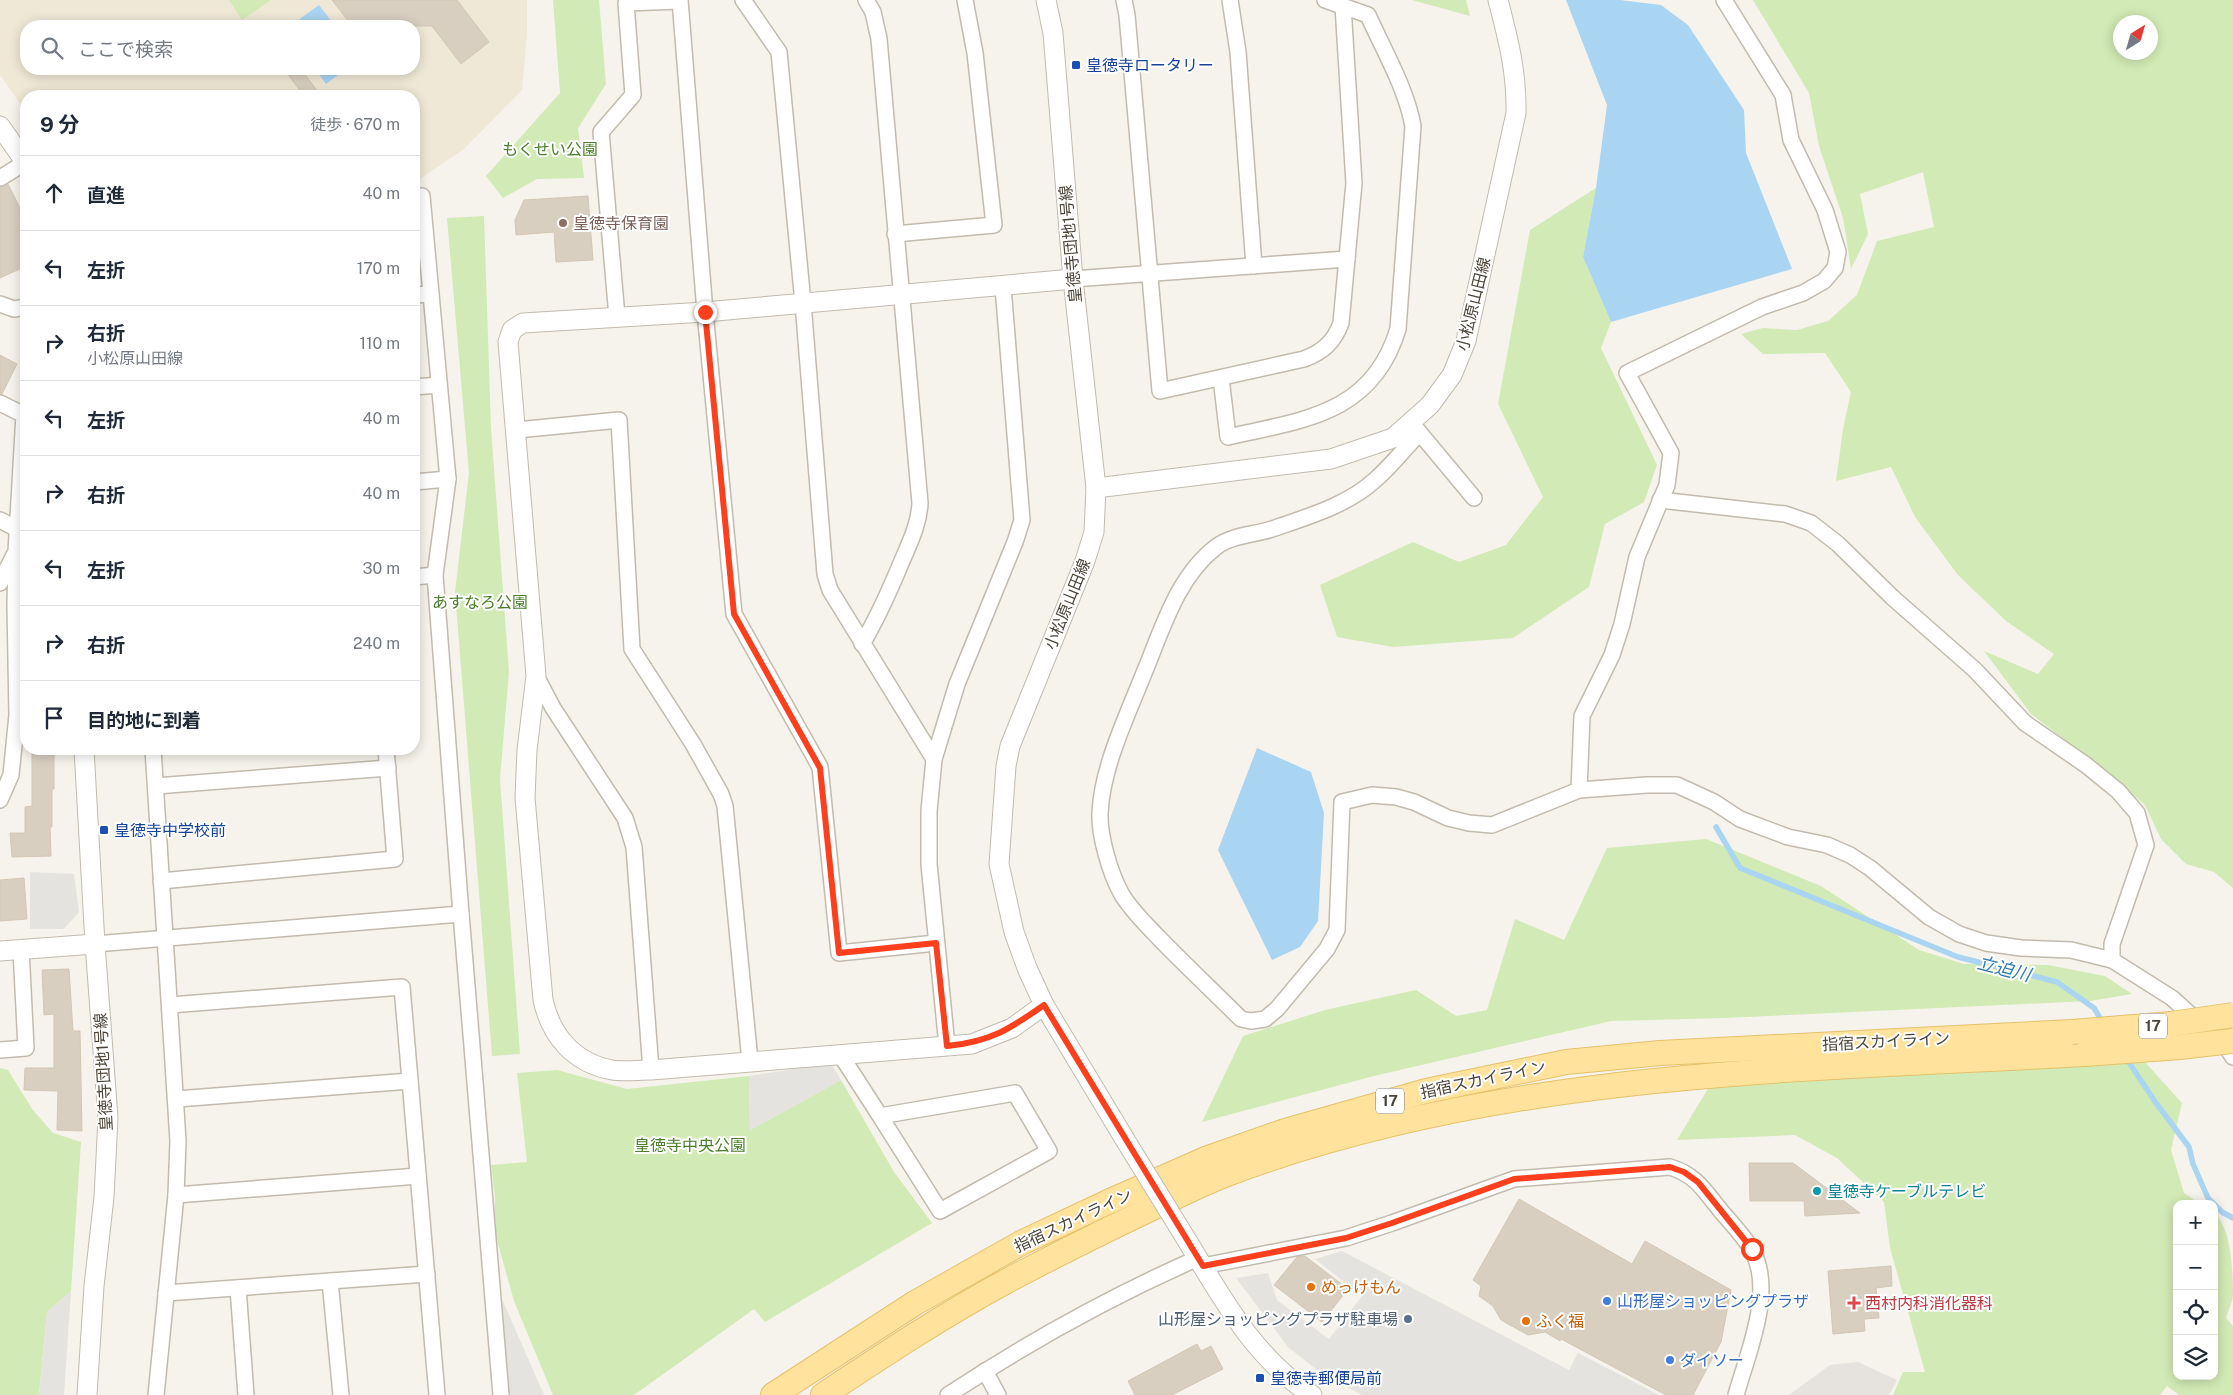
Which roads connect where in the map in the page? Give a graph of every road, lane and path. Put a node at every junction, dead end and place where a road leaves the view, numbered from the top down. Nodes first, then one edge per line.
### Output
1 (680, 0) edge
2 (743, 0) edge
3 (866, 0) edge
4 (964, 0) edge
5 (1046, 0) edge
6 (1124, 0) edge
7 (1230, 0) edge
8 (1325, 0) edge
9 (1498, 0) edge
10 (1724, 0) edge
11 (1343, 6) junction
12 (0, 126) edge
13 (20, 154) edge
14 (20, 166) edge
15 (0, 178) edge
16 (420, 196) edge
17 (895, 234) junction
18 (1347, 258) junction
19 (1254, 266) junction
20 (1150, 274) junction
21 (1072, 279) junction
22 (1003, 287) junction
23 (431, 294) junction
24 (420, 295) edge
25 (903, 295) junction
26 (802, 303) junction
27 (0, 304) edge
28 (20, 308) edge
29 (705, 312) junction
30 (617, 317) junction
31 (1221, 378) junction
32 (439, 385) junction
33 (420, 387) edge
34 (0, 404) edge
35 (20, 413) edge
36 (1415, 428) junction
37 (516, 430) junction
38 (448, 479) junction
39 (20, 480) edge
40 (420, 481) edge
41 (1096, 488) junction
42 (1474, 498) dead end
43 (1660, 500) junction
44 (0, 520) edge
45 (17, 529) junction
46 (16, 552) junction
47 (435, 575) junction
48 (420, 576) edge
49 (0, 583) edge
50 (862, 644) junction
51 (536, 676) junction
52 (84, 755) edge
53 (153, 755) edge
54 (387, 755) edge
55 (934, 759) junction
56 (388, 768) junction
57 (156, 786) junction
58 (1580, 790) junction
59 (0, 800) edge
60 (161, 880) junction
61 (460, 914) junction
62 (165, 938) junction
63 (936, 943) junction
64 (95, 944) junction
65 (21, 949) junction
66 (0, 950) edge
67 (2112, 960) junction
68 (170, 1005) junction
69 (1044, 1005) junction
70 (2233, 1015) edge
71 (2233, 1041) edge
72 (947, 1046) junction
73 (0, 1050) edge
74 (840, 1054) junction
75 (2233, 1057) edge
76 (750, 1061) junction
77 (651, 1070) junction
78 (410, 1081) junction
79 (177, 1098) junction
80 (880, 1116) junction
81 (418, 1176) junction
82 (176, 1195) junction
83 (1200, 1262) junction
84 (427, 1274) junction
85 (330, 1281) junction
86 (238, 1288) junction
87 (166, 1293) junction
88 (985, 1371) junction
89 (88, 1395) edge
90 (156, 1395) edge
91 (246, 1395) edge
92 (341, 1395) edge
93 (437, 1395) edge
94 (501, 1395) edge
95 (773, 1395) edge
96 (822, 1395) edge
97 (948, 1395) edge
98 (998, 1395) edge
99 (1312, 1395) edge
100 (1736, 1395) edge

1 - 29 street
1 - 30 street
2 - 26 street
3 - 17 street
4 - 17 street
5 - 21 street, 皇徳寺団地1号線
6 - 20 street
7 - 19 street
8 - 11 street
9 - 36 street, 小松原山田線
10 - 43 street
11 - 18 street
11 - 31 street
12 - 13 street
14 - 15 street
16 - 23 street
17 - 25 street
18 - 19 street
18 - 31 street
19 - 20 street
20 - 21 street
20 - 31 street
21 - 22 street
21 - 41 street, 皇徳寺団地1号線
22 - 25 street
22 - 55 street
23 - 24 street
23 - 32 street
25 - 26 street
25 - 50 street
26 - 29 street
26 - 50 street
27 - 28 street
29 - 30 street
29 - 63 street
30 - 37 street
32 - 33 street
32 - 38 street
34 - 35 street
36 - 41 street, 小松原山田線
36 - 42 street
36 - 58 street
37 - 51 street
37 - 76 street
38 - 40 street
38 - 47 street
39 - 45 street
41 - 69 street, 小松原山田線
43 - 58 street
43 - 67 street
44 - 45 street
45 - 46 street
46 - 49 street
46 - 59 street
47 - 48 street
47 - 61 street
50 - 55 street
51 - 77 street
51 - 77 street
52 - 64 street, 皇徳寺団地1号線
53 - 57 street
54 - 56 street
55 - 63 street
56 - 57 street
56 - 60 street
57 - 60 street
58 - 67 street
60 - 62 street
61 - 62 street
61 - 94 street
62 - 64 street
62 - 68 street
63 - 72 street
64 - 65 street
64 - 89 street, 皇徳寺団地1号線
65 - 66 street
65 - 73 street
67 - 75 street
68 - 78 street
68 - 79 street
69 - 72 street
69 - 83 street, 小松原山田線, bridge
70 - 95 main road, 指宿スカイライン / 17, bridge
71 - 96 main road, 指宿スカイライン / 17, bridge
72 - 74 street
74 - 76 street
74 - 80 street
76 - 77 street
78 - 79 street
78 - 81 street
79 - 82 street
80 - 80 street
81 - 82 street
81 - 84 street
82 - 87 street
83 - 88 street
83 - 99 street, 小松原山田線
83 - 100 street
84 - 85 street
84 - 93 street
85 - 86 street
85 - 92 street
86 - 87 street
86 - 91 street
87 - 90 street
88 - 97 street
88 - 98 street

